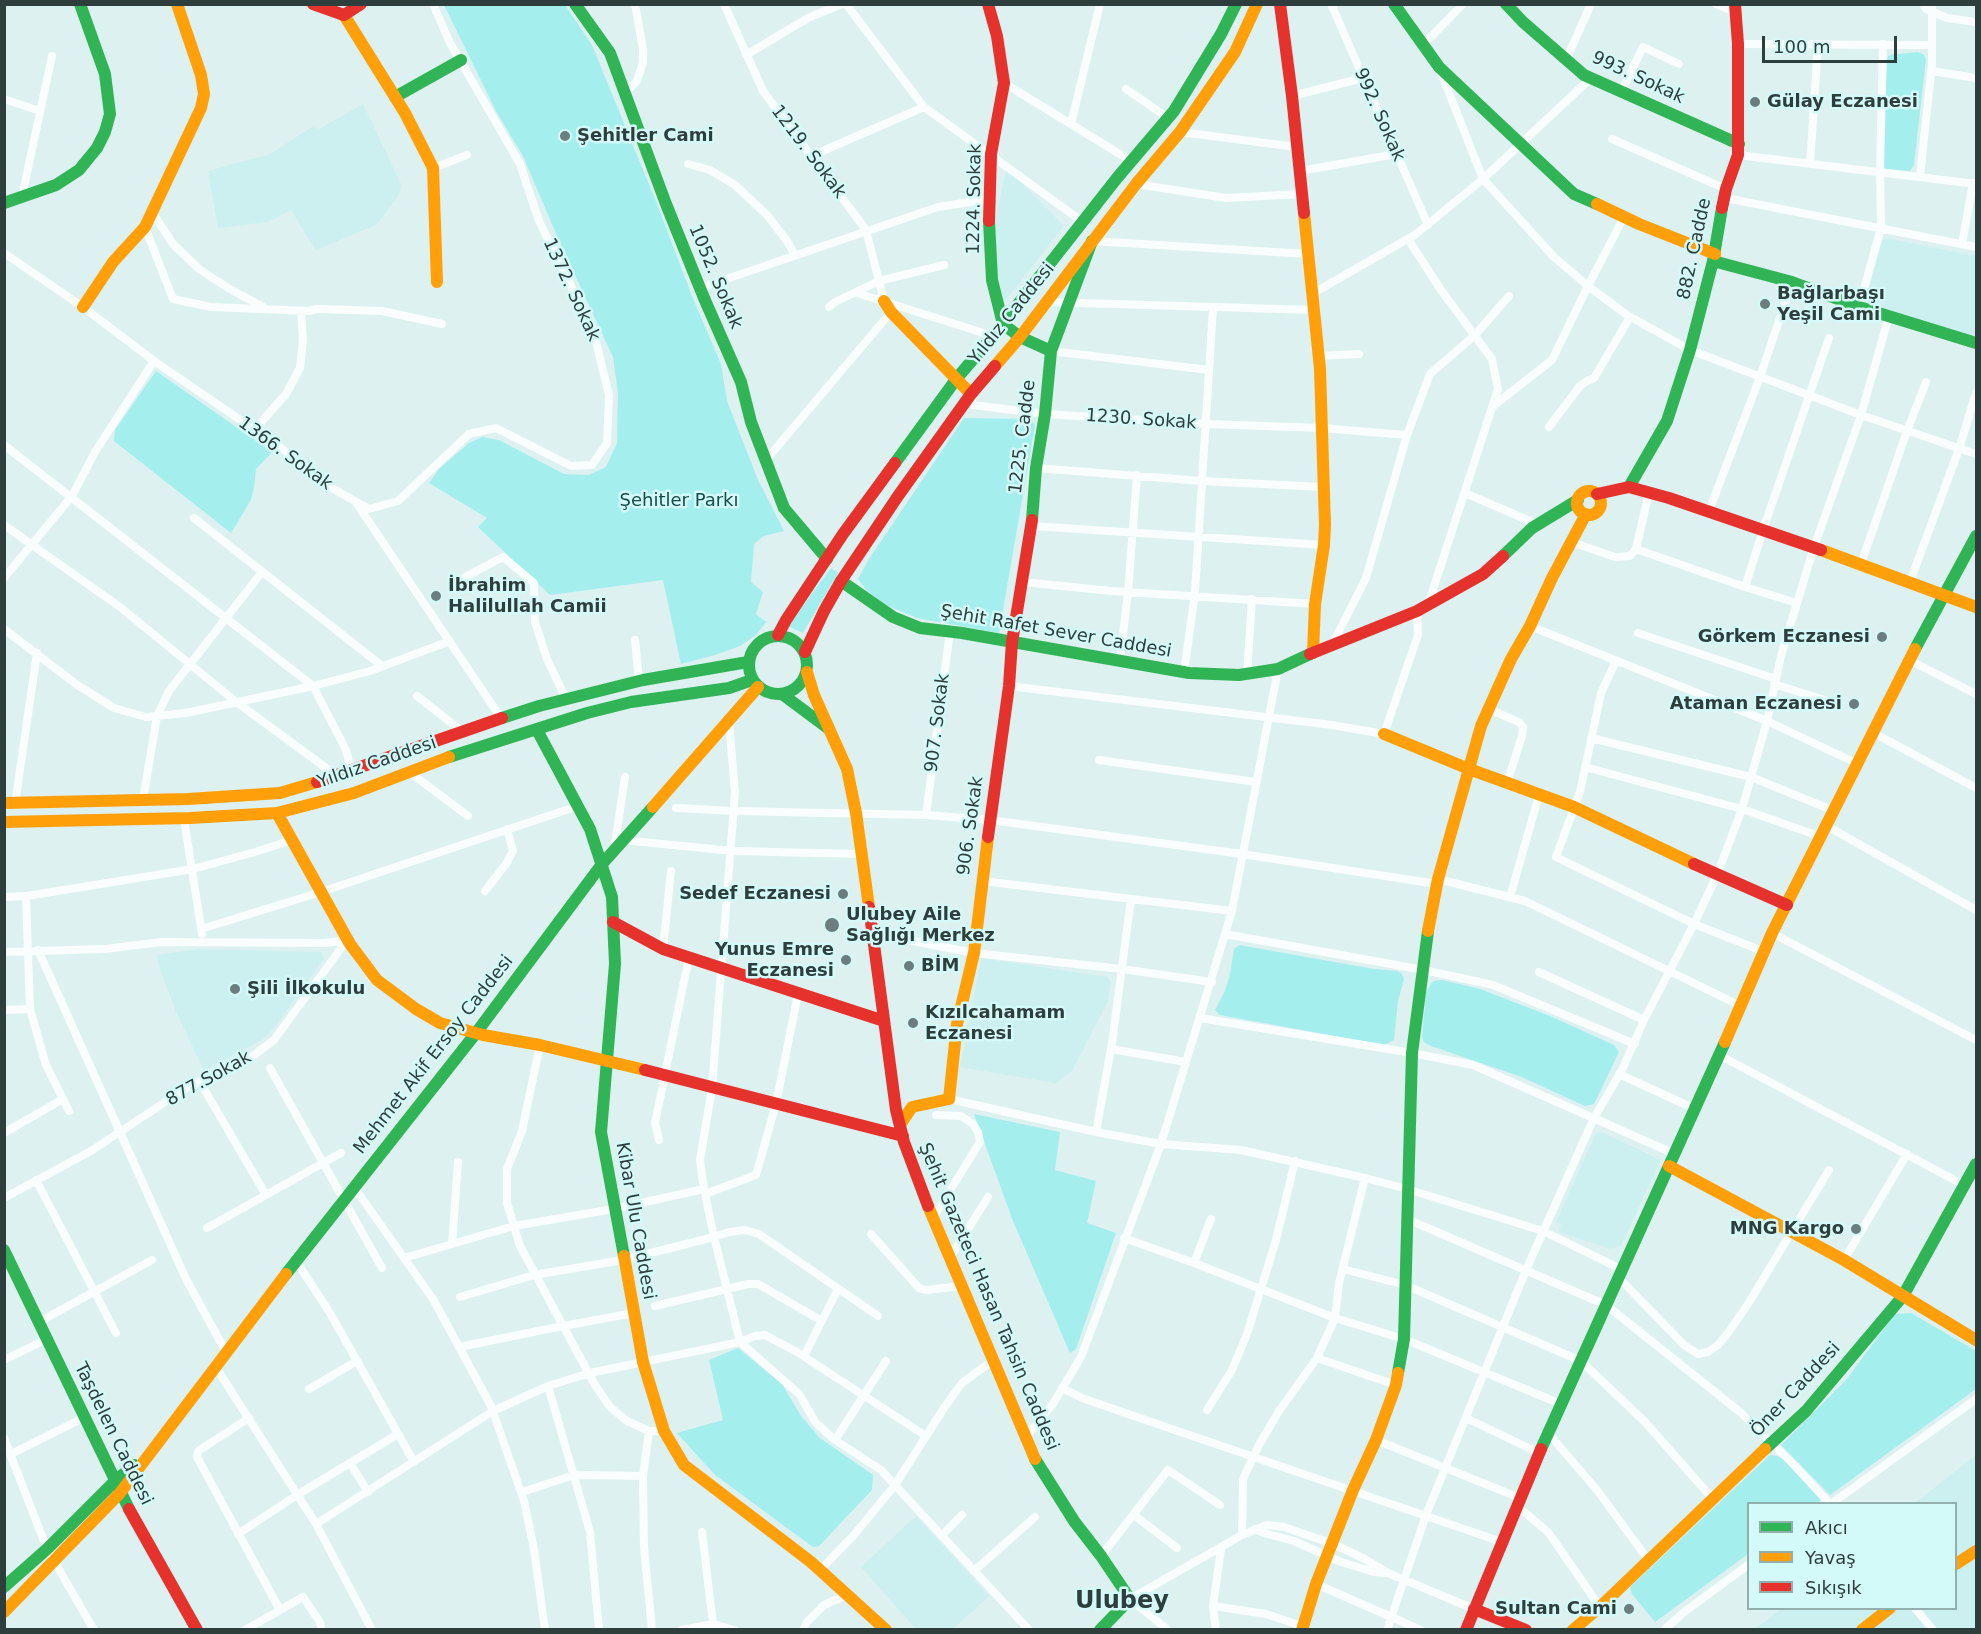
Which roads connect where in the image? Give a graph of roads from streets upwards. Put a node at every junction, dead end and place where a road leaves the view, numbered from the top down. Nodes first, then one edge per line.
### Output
1 (80, 4) edge
2 (177, 4) edge
3 (313, 4) edge
4 (361, 4) edge
5 (434, 4) edge
6 (575, 4) edge
7 (635, 4) edge
8 (724, 4) edge
9 (844, 4) edge
10 (988, 4) edge
11 (1100, 4) edge
12 (1236, 4) edge
13 (1257, 4) edge
14 (1280, 4) edge
15 (1331, 4) edge
16 (1394, 4) edge
17 (1463, 4) edge
18 (1506, 4) edge
19 (1591, 4) edge
20 (1716, 4) edge
21 (1923, 4) edge
22 (1735, 8) edge
23 (1932, 8) edge
24 (344, 15) junction
25 (1977, 22) edge
26 (1738, 44) junction
27 (1818, 44) junction
28 (1883, 44) junction
29 (1423, 45) junction
30 (1932, 45) junction
31 (746, 55) junction
32 (52, 56) dead end
33 (461, 60) junction
34 (1566, 60) junction
35 (1679, 64) dead end
36 (1439, 67) junction
37 (1932, 71) junction
38 (1363, 78) junction
39 (1591, 78) junction
40 (1977, 78) edge
41 (1004, 83) junction
42 (1126, 89) dead end
43 (1621, 92) junction
44 (625, 93) junction
45 (1292, 96) junction
46 (395, 97) junction
47 (4, 99) edge
48 (924, 107) junction
49 (40, 111) junction
50 (1168, 118) junction
51 (1071, 124) junction
52 (1180, 132) junction
53 (1612, 139) dead end
54 (1520, 144) junction
55 (1297, 147) junction
56 (1738, 150) junction
57 (1396, 153) junction
58 (991, 154) junction
59 (467, 155) dead end
60 (811, 156) junction
61 (1131, 161) junction
62 (688, 164) dead end
63 (1810, 164) junction
64 (433, 168) junction
65 (1300, 171) junction
66 (1880, 171) junction
67 (1920, 176) junction
68 (1484, 179) junction
69 (1136, 184) junction
70 (1975, 184) edge
71 (1726, 194) junction
72 (1302, 195) junction
73 (22, 197) junction
74 (989, 199) junction
75 (4, 203) edge
76 (152, 212) junction
77 (1624, 217) junction
78 (1083, 222) junction
79 (1428, 225) junction
80 (145, 227) junction
81 (1881, 228) junction
82 (866, 230) junction
83 (1408, 238) junction
84 (1092, 241) junction
85 (1962, 244) junction
86 (1977, 247) edge
87 (4, 253) edge
88 (1308, 254) junction
89 (795, 255) junction
90 (1714, 257) junction
91 (944, 265) dead end
92 (879, 281) junction
93 (437, 282) dead end
94 (1792, 282) junction
95 (1588, 286) junction
96 (700, 288) junction
97 (856, 293) junction
98 (1312, 294) junction
99 (1509, 296) dead end
100 (884, 301) junction
101 (1046, 302) junction
102 (1070, 303) junction
103 (83, 307) junction
104 (829, 307) dead end
105 (1859, 307) junction
106 (1213, 308) junction
107 (268, 309) junction
108 (1314, 310) junction
109 (301, 311) junction
110 (891, 312) junction
111 (1889, 316) junction
112 (1630, 317) junction
113 (442, 324) dead end
114 (1003, 324) junction
115 (993, 336) junction
116 (1020, 336) junction
117 (1475, 336) junction
118 (1829, 338) dead end
119 (1977, 343) edge
120 (1690, 350) junction
121 (1051, 351) junction
122 (1359, 354) dead end
123 (1318, 357) junction
124 (154, 361) junction
125 (1209, 370) junction
126 (1761, 377) junction
127 (957, 378) junction
128 (1926, 382) dead end
129 (1977, 393) edge
130 (971, 394) junction
131 (1809, 395) junction
132 (1492, 407) junction
133 (1045, 414) junction
134 (1861, 415) junction
135 (1206, 424) junction
136 (1549, 427) dead end
137 (1322, 428) junction
138 (254, 430) junction
139 (1907, 431) junction
140 (1407, 435) junction
141 (4, 445) edge
142 (1959, 449) junction
143 (1977, 454) edge
144 (766, 460) junction
145 (1036, 468) junction
146 (1137, 476) junction
147 (1203, 482) junction
148 (1323, 487) junction
149 (1629, 487) junction
150 (1649, 492) junction
151 (1465, 493) junction
152 (1597, 494) junction
153 (72, 496) junction
154 (1578, 500) junction
155 (356, 502) junction
156 (1709, 512) junction
157 (1586, 514) junction
158 (194, 518) dead end
159 (1538, 524) junction
160 (4, 525) edge
161 (1032, 526) junction
162 (1763, 530) junction
163 (1133, 533) junction
164 (1977, 536) edge
165 (1199, 538) junction
166 (1571, 542) junction
167 (32, 544) junction
168 (1324, 545) junction
169 (1814, 547) junction
170 (1636, 549) junction
171 (827, 559) junction
172 (1861, 564) junction
173 (262, 572) junction
174 (4, 578) edge
175 (841, 581) junction
176 (456, 582) dead end
177 (1023, 582) junction
178 (1910, 582) junction
179 (1745, 587) junction
180 (1128, 592) junction
181 (1944, 594) junction
182 (1195, 596) junction
183 (1252, 599) junction
184 (1797, 603) junction
185 (1316, 604) junction
186 (1977, 607) edge
187 (1423, 608) junction
188 (226, 618) junction
189 (1530, 626) junction
190 (4, 629) edge
191 (950, 631) junction
192 (1638, 633) dead end
193 (778, 635) junction
194 (635, 640) dead end
195 (450, 641) junction
196 (1012, 642) junction
197 (1331, 645) junction
198 (805, 652) junction
199 (37, 653) junction
200 (1313, 653) junction
201 (1909, 660) junction
202 (1120, 661) junction
203 (1616, 661) junction
204 (748, 663) junction
205 (190, 665) junction
206 (382, 666) junction
207 (1278, 669) junction
208 (807, 672) junction
209 (1184, 673) junction
210 (1247, 674) junction
211 (639, 681) junction
212 (1775, 681) junction
213 (755, 683) junction
214 (313, 686) junction
215 (1009, 686) junction
216 (782, 694) junction
217 (1977, 694) edge
218 (417, 696) dead end
219 (566, 699) junction
220 (235, 701) junction
221 (1828, 701) dead end
222 (1488, 709) junction
223 (157, 716) junction
224 (501, 718) junction
225 (1269, 718) junction
226 (1767, 721) junction
227 (729, 722) junction
228 (537, 729) junction
229 (830, 730) junction
230 (463, 732) junction
231 (1872, 732) junction
232 (1384, 734) junction
233 (1591, 738) junction
234 (1099, 760) dead end
235 (1856, 763) junction
236 (1585, 767) junction
237 (1468, 769) junction
238 (351, 770) junction
239 (408, 771) junction
240 (337, 776) junction
241 (625, 777) dead end
242 (1751, 777) junction
243 (1256, 782) junction
244 (1507, 783) junction
245 (1977, 788) edge
246 (1539, 795) junction
247 (144, 800) junction
248 (10, 804) edge
249 (578, 806) junction
250 (1574, 807) junction
251 (676, 808) dead end
252 (1742, 809) junction
253 (1832, 810) junction
254 (734, 811) junction
255 (277, 813) junction
256 (856, 813) junction
257 (926, 815) junction
258 (468, 816) dead end
259 (184, 819) junction
260 (990, 820) junction
261 (4, 822) edge
262 (1825, 825) junction
263 (507, 830) junction
264 (1819, 836) junction
265 (292, 840) junction
266 (623, 840) junction
267 (614, 851) junction
268 (732, 852) junction
269 (861, 854) junction
270 (1242, 854) junction
271 (602, 864) junction
272 (191, 869) junction
273 (671, 871) dead end
274 (1717, 875) junction
275 (982, 881) junction
276 (1438, 882) junction
277 (485, 891) dead end
278 (321, 892) junction
279 (26, 896) junction
280 (4, 897) edge
281 (1510, 897) junction
282 (1131, 899) junction
283 (1787, 904) junction
284 (1977, 910) edge
285 (1232, 911) junction
286 (613, 922) junction
287 (1694, 924) junction
288 (201, 929) junction
289 (872, 933) junction
290 (1772, 933) junction
291 (1225, 934) junction
292 (347, 940) junction
293 (203, 942) junction
294 (663, 949) junction
295 (34, 950) junction
296 (4, 951) edge
297 (1765, 952) junction
298 (974, 953) junction
299 (689, 957) junction
300 (720, 968) junction
301 (1122, 969) junction
302 (1424, 970) junction
303 (1539, 972) dead end
304 (1670, 972) junction
305 (1212, 982) junction
306 (798, 994) junction
307 (1741, 1006) junction
308 (30, 1009) junction
309 (4, 1010) edge
310 (1200, 1018) junction
311 (1644, 1020) junction
312 (884, 1021) junction
313 (476, 1033) junction
314 (1977, 1040) edge
315 (1635, 1044) junction
316 (540, 1046) junction
317 (1111, 1049) junction
318 (1412, 1053) junction
319 (1719, 1055) junction
320 (608, 1061) junction
321 (1186, 1062) junction
322 (270, 1068) dead end
323 (1619, 1074) junction
324 (665, 1076) junction
325 (200, 1082) junction
326 (712, 1088) junction
327 (63, 1099) junction
328 (949, 1099) junction
329 (776, 1104) junction
330 (1695, 1110) junction
331 (69, 1111) dead end
332 (936, 1115) dead end
333 (1594, 1118) junction
334 (901, 1130) junction
335 (121, 1131) junction
336 (1096, 1132) junction
337 (4, 1133) edge
338 (659, 1140) dead end
339 (1161, 1144) junction
340 (341, 1153) dead end
341 (1675, 1154) junction
342 (1907, 1154) junction
343 (1295, 1161) junction
344 (458, 1162) dead end
345 (323, 1163) junction
346 (1669, 1166) junction
347 (1829, 1170) dead end
348 (1975, 1171) edge
349 (1365, 1178) junction
350 (36, 1180) junction
351 (1964, 1185) junction
352 (354, 1187) junction
353 (1407, 1189) junction
354 (705, 1191) junction
355 (266, 1195) junction
356 (988, 1197) dead end
357 (4, 1198) edge
358 (343, 1201) junction
359 (614, 1209) junction
360 (933, 1218) junction
361 (1211, 1218) dead end
362 (1407, 1218) junction
363 (514, 1226) junction
364 (207, 1227) dead end
365 (1543, 1231) junction
366 (1792, 1232) junction
367 (871, 1234) dead end
368 (714, 1237) junction
369 (1124, 1238) junction
370 (452, 1244) junction
371 (4, 1250) edge
372 (404, 1258) junction
373 (950, 1258) junction
374 (152, 1260) dead end
375 (623, 1260) junction
376 (1844, 1260) junction
377 (296, 1261) junction
378 (1194, 1263) junction
379 (382, 1268) dead end
380 (1343, 1269) junction
381 (1526, 1270) junction
382 (1620, 1273) junction
383 (534, 1275) junction
384 (962, 1286) junction
385 (1406, 1286) junction
386 (726, 1288) junction
387 (838, 1288) junction
388 (1262, 1290) junction
389 (95, 1292) junction
390 (1903, 1296) junction
391 (460, 1298) dead end
392 (1606, 1305) junction
393 (655, 1306) dead end
394 (634, 1313) junction
395 (878, 1316) dead end
396 (1335, 1317) junction
397 (822, 1321) junction
398 (39, 1322) junction
399 (563, 1326) junction
400 (1501, 1328) junction
401 (116, 1333) dead end
402 (47, 1339) junction
403 (1404, 1340) junction
404 (1977, 1340) edge
405 (740, 1342) junction
406 (459, 1347) junction
407 (226, 1352) junction
408 (804, 1356) junction
409 (1317, 1358) junction
410 (4, 1360) edge
411 (357, 1361) junction
412 (886, 1361) dead end
413 (992, 1361) junction
414 (1581, 1361) junction
415 (643, 1362) junction
416 (215, 1366) junction
417 (590, 1373) junction
418 (1483, 1374) junction
419 (1396, 1385) junction
420 (548, 1386) junction
421 (1062, 1388) junction
422 (309, 1389) dead end
423 (864, 1396) junction
424 (1977, 1399) edge
425 (1561, 1404) junction
426 (1207, 1410) dead end
427 (493, 1411) junction
428 (83, 1418) junction
429 (249, 1418) junction
430 (1466, 1418) junction
431 (649, 1431) junction
432 (664, 1431) junction
433 (1548, 1433) junction
434 (398, 1434) junction
435 (926, 1436) junction
436 (4, 1438) edge
437 (1025, 1438) junction
438 (835, 1440) junction
439 (1376, 1440) junction
440 (1771, 1445) junction
441 (1539, 1453) junction
442 (11, 1454) junction
443 (1253, 1457) junction
444 (414, 1462) junction
445 (350, 1463) junction
446 (1445, 1469) junction
447 (574, 1475) junction
448 (644, 1476) junction
449 (895, 1485) junction
450 (117, 1487) junction
451 (1353, 1490) junction
452 (368, 1492) junction
453 (522, 1492) junction
454 (297, 1495) junction
455 (1712, 1498) junction
456 (1519, 1502) junction
457 (1830, 1502) edge
458 (1832, 1502) edge
459 (1220, 1504) dead end
460 (962, 1515) dead end
461 (1134, 1515) junction
462 (1426, 1515) junction
463 (1035, 1517) dead end
464 (316, 1524) junction
465 (702, 1532) dead end
466 (238, 1534) junction
467 (942, 1535) junction
468 (1242, 1535) junction
469 (1502, 1542) junction
470 (1177, 1548) dead end
471 (47, 1549) junction
472 (1221, 1549) junction
473 (1330, 1550) junction
474 (1977, 1551) edge
475 (1101, 1556) junction
476 (1649, 1561) junction
477 (54, 1562) junction
478 (1957, 1563) edge
479 (1747, 1567) edge
480 (820, 1570) junction
481 (974, 1571) junction
482 (1388, 1573) junction
483 (1403, 1579) junction
484 (1316, 1584) junction
485 (4, 1587) edge
486 (848, 1595) junction
487 (1130, 1599) junction
488 (1214, 1606) junction
489 (1600, 1607) junction
490 (1474, 1609) junction
491 (280, 1610) junction
492 (1887, 1610) edge
493 (1917, 1610) edge
494 (4, 1612) edge
495 (1391, 1618) junction
496 (713, 1624) junction
497 (1302, 1628) edge
498 (94, 1629) edge
499 (197, 1629) edge
500 (245, 1629) edge
501 (322, 1629) edge
502 (372, 1629) edge
503 (545, 1629) edge
504 (599, 1629) edge
505 (652, 1629) edge
506 (681, 1629) edge
507 (734, 1629) edge
508 (803, 1629) edge
509 (886, 1629) edge
510 (1029, 1629) edge
511 (1100, 1629) edge
512 (1168, 1629) edge
513 (1216, 1629) edge
514 (1387, 1629) edge
515 (1421, 1629) edge
516 (1466, 1629) edge
517 (1526, 1629) edge
518 (1573, 1629) edge
519 (1664, 1629) edge
520 (1862, 1629) edge
521 (1933, 1629) edge

1 - 73 street
2 - 76 street
3 - 24 street
4 - 24 street
5 - 33 street, 1372. Sokak
6 - 44 street, 1052. Sokak
7 - 44 street
8 - 31 street, 1219. Sokak
9 - 31 street
9 - 48 street
10 - 41 street, 1224. Sokak
11 - 51 street
12 - 50 street, Yıldız Caddesi
13 - 52 street, Yıldız Caddesi
14 - 45 street
15 - 38 street, 992. Sokak
16 - 29 street
17 - 29 street
18 - 34 street, 993. Sokak
19 - 34 street
20 - 22 street
21 - 23 street
22 - 26 street, 882. Cadde
23 - 25 street
23 - 30 street
24 - 46 street
26 - 27 street
26 - 56 street, 882. Cadde
27 - 28 street
27 - 63 street
28 - 30 street
28 - 66 street
29 - 36 street
30 - 37 street
31 - 60 street, 1219. Sokak
32 - 49 street
33 - 46 street
33 - 155 street, 1372. Sokak
34 - 39 street, 993. Sokak
35 - 43 street
36 - 54 street
36 - 68 street
37 - 40 street
37 - 67 street
38 - 45 street
38 - 57 street, 992. Sokak
39 - 43 street, 993. Sokak
39 - 54 street
41 - 51 street
41 - 58 street, 1224. Sokak
42 - 50 street
43 - 56 street, 993. Sokak
44 - 96 street, 1052. Sokak
45 - 55 street
46 - 64 street
47 - 49 street
48 - 58 street
48 - 60 street
49 - 73 street
50 - 61 street, Yıldız Caddesi
51 - 61 street
52 - 55 street
52 - 69 street, Yıldız Caddesi
53 - 71 street
54 - 68 street
54 - 77 street
55 - 65 street
56 - 63 street
56 - 71 street, 882. Cadde
57 - 65 street
57 - 79 street, 992. Sokak
58 - 74 street, 1224. Sokak
58 - 78 street
59 - 64 street
60 - 82 street, 1219. Sokak
61 - 78 street, Yıldız Caddesi
62 - 89 street
63 - 66 street
64 - 93 street
65 - 72 street
66 - 67 street
66 - 81 street
67 - 70 street
68 - 79 street
68 - 95 street
69 - 72 street
69 - 84 street, Yıldız Caddesi
70 - 85 street
71 - 81 street
71 - 90 street, 882. Cadde
72 - 88 street
73 - 75 street
74 - 82 street
74 - 114 street, 1224. Sokak
76 - 80 street
76 - 107 street
77 - 90 street
77 - 95 street
78 - 114 street, Yıldız Caddesi
79 - 83 street
80 - 103 street
80 - 107 street
81 - 85 street
81 - 105 street
82 - 89 street
82 - 92 street, 1219. Sokak
83 - 98 street
83 - 117 street
84 - 88 street
84 - 101 street, Yıldız Caddesi
84 - 102 street, 1225. Cadde
85 - 86 street
87 - 103 street, 1366. Sokak
88 - 98 street
89 - 96 street
90 - 94 street
90 - 120 street, 882. Cadde
91 - 92 street
92 - 97 street
92 - 100 street, 1219. Sokak
94 - 105 street
94 - 126 street
95 - 112 street
95 - 132 street
96 - 144 street, 1052. Sokak
97 - 100 street
97 - 104 street
98 - 108 street
99 - 117 street
100 - 110 street
100 - 115 street
101 - 102 street
101 - 116 street, Yıldız Caddesi
102 - 106 street
102 - 121 street, 1225. Cadde
103 - 124 street, 1366. Sokak
105 - 111 street
106 - 108 street
106 - 125 street
107 - 109 street
108 - 123 street
109 - 113 street
109 - 138 street
110 - 127 street
110 - 144 street
111 - 119 street
111 - 134 street
112 - 120 street
112 - 136 street
114 - 115 street, Yıldız Caddesi
114 - 116 street
115 - 127 street, Yıldız Caddesi
116 - 121 street
116 - 130 street, Yıldız Caddesi
117 - 132 street
117 - 140 street
118 - 131 street
120 - 126 street
120 - 149 street, 882. Cadde
121 - 125 street
121 - 133 street, 1225. Cadde
122 - 123 street
123 - 137 street
124 - 138 street, 1366. Sokak
124 - 153 street
125 - 135 street
126 - 131 street
126 - 156 street
127 - 130 street
127 - 171 street, Yıldız Caddesi
128 - 139 street
129 - 142 street
130 - 133 street, 1230. Sokak
130 - 175 street, Yıldız Caddesi
131 - 134 street
131 - 162 street
132 - 151 street
133 - 135 street, 1230. Sokak
133 - 145 street, 1225. Cadde
134 - 139 street
134 - 169 street
135 - 137 street, 1230. Sokak
135 - 147 street
137 - 140 street, 1230. Sokak
137 - 148 street
138 - 155 street, 1366. Sokak
139 - 142 street
139 - 172 street
140 - 197 street
141 - 153 street
142 - 143 street
142 - 178 street
144 - 171 street, 1052. Sokak
145 - 146 street
145 - 161 street, 1225. Cadde
146 - 147 street
146 - 163 street
147 - 148 street
147 - 165 street
148 - 168 street
149 - 150 street
149 - 152 street
150 - 156 street
150 - 170 street
151 - 159 street
151 - 187 street
152 - 154 street
152 - 157 street
153 - 167 street
153 - 188 street
154 - 157 street
154 - 159 street, Şehit Rafet Sever Caddesi
155 - 195 street, 1366. Sokak
156 - 162 street
157 - 166 street
158 - 173 street
159 - 187 street, Şehit Rafet Sever Caddesi
160 - 167 street
161 - 163 street
161 - 177 street, 1225. Cadde
162 - 169 street
162 - 179 street
163 - 165 street
163 - 180 street
164 - 181 street
165 - 168 street
165 - 182 street
166 - 170 street
166 - 189 street
167 - 174 street
167 - 205 street
168 - 185 street
169 - 172 street
169 - 184 street
170 - 179 street
171 - 193 street, Yıldız Caddesi
172 - 178 street
173 - 188 street
173 - 206 street
175 - 191 street, Şehit Rafet Sever Caddesi
175 - 198 street, Yıldız Caddesi
176 - 219 street
177 - 180 street
177 - 196 street, 1225. Cadde
178 - 181 street
179 - 184 street
180 - 182 street
180 - 202 street
181 - 186 street
181 - 201 street
182 - 183 street
182 - 209 street
183 - 185 street
183 - 210 street
184 - 212 street
185 - 200 street
187 - 197 street, Şehit Rafet Sever Caddesi
187 - 232 street
188 - 205 street
188 - 214 street
189 - 203 street
189 - 222 street
190 - 199 street
191 - 196 street, Şehit Rafet Sever Caddesi
191 - 257 street, 907. Sokak
192 - 212 street
193 - 198 street
193 - 204 street, Yıldız Caddesi
194 - 211 street
195 - 206 street
195 - 224 street, 1366. Sokak
196 - 202 street, Şehit Rafet Sever Caddesi
196 - 215 street, 906. Sokak
197 - 200 street, Şehit Rafet Sever Caddesi
198 - 208 street
199 - 223 street
199 - 248 street
200 - 207 street, Şehit Rafet Sever Caddesi
201 - 217 street
201 - 231 street
202 - 209 street, Şehit Rafet Sever Caddesi
203 - 226 street
203 - 233 street
204 - 211 street, Yıldız Caddesi
204 - 213 street
205 - 220 street
205 - 223 street
206 - 214 street
207 - 210 street, Şehit Rafet Sever Caddesi
207 - 225 street
208 - 216 street
208 - 229 street, Şehit Gazeteci Hasan Tahsin Caddesi
209 - 210 street, Şehit Rafet Sever Caddesi
211 - 219 street, Yıldız Caddesi
212 - 221 street
212 - 226 street
213 - 216 street
213 - 227 street, Mehmet Akif Ersoy Caddesi
213 - 228 street, Yıldız Caddesi
214 - 220 street
214 - 238 street
215 - 225 street
215 - 260 street, 906. Sokak
216 - 229 street, Şehit Gazeteci Hasan Tahsin Caddesi
218 - 230 street
219 - 224 street, Yıldız Caddesi
220 - 223 street
220 - 240 street
222 - 237 street
222 - 244 street
223 - 247 street
224 - 230 street, Yıldız Caddesi
225 - 232 street
225 - 243 street
226 - 235 street
226 - 242 street
227 - 254 street
227 - 266 street, Mehmet Akif Ersoy Caddesi
228 - 239 street, Yıldız Caddesi
228 - 249 street, Kibar Ulu Caddesi
229 - 256 street, Şehit Gazeteci Hasan Tahsin Caddesi
230 - 238 street, Yıldız Caddesi
231 - 235 street
231 - 245 street
232 - 237 street
233 - 236 street
233 - 242 street
234 - 243 street
235 - 253 street
236 - 250 street
236 - 252 street
237 - 244 street
237 - 276 street
238 - 240 street, Yıldız Caddesi
239 - 255 street, Yıldız Caddesi
239 - 258 street
240 - 247 street, Yıldız Caddesi
241 - 267 street
242 - 252 street
242 - 253 street
243 - 270 street
244 - 246 street
246 - 250 street
246 - 281 street
247 - 248 street, Yıldız Caddesi
249 - 263 street
249 - 271 street, Kibar Ulu Caddesi
250 - 274 street
250 - 287 street
251 - 254 street
252 - 264 street
252 - 274 street
253 - 262 street
254 - 256 street
254 - 268 street
255 - 259 street, Yıldız Caddesi
255 - 265 street
256 - 257 street
256 - 269 street, Şehit Gazeteci Hasan Tahsin Caddesi
257 - 260 street
259 - 261 street, Yıldız Caddesi
259 - 272 street
260 - 270 street
260 - 275 street, 906. Sokak
262 - 264 street
262 - 284 street
263 - 277 street
263 - 278 street
264 - 283 street
265 - 272 street
265 - 278 street
266 - 267 street, Mehmet Akif Ersoy Caddesi
266 - 268 street
267 - 271 street, Mehmet Akif Ersoy Caddesi
268 - 269 street
268 - 300 street
269 - 289 street, Şehit Gazeteci Hasan Tahsin Caddesi
270 - 276 street
270 - 285 street
271 - 286 street, Kibar Ulu Caddesi
271 - 313 street, Mehmet Akif Ersoy Caddesi
272 - 279 street
272 - 288 street
273 - 294 street
274 - 283 street
274 - 287 street
275 - 282 street
275 - 298 street, 906. Sokak
276 - 281 street
276 - 302 street
278 - 288 street
278 - 292 street
279 - 280 street
279 - 295 street
281 - 304 street
282 - 285 street
282 - 301 street
283 - 290 street
285 - 291 street
286 - 294 street
286 - 320 street, Kibar Ulu Caddesi
287 - 297 street
287 - 304 street
288 - 293 street
289 - 298 street
289 - 312 street, Şehit Gazeteci Hasan Tahsin Caddesi
290 - 297 street
290 - 314 street
291 - 302 street
291 - 305 street
292 - 293 street
292 - 313 street
292 - 325 street, 877.Sokak
293 - 295 street
294 - 299 street
295 - 296 street
295 - 308 street
295 - 335 street
297 - 307 street
298 - 301 street
298 - 328 street, 906. Sokak
299 - 300 street
299 - 324 street
300 - 306 street
300 - 326 street
301 - 305 street
301 - 317 street
302 - 315 street
302 - 318 street
303 - 311 street
304 - 307 street
304 - 311 street
305 - 310 street
306 - 312 street
306 - 329 street
307 - 319 street
308 - 309 street
308 - 327 street
310 - 318 street
310 - 321 street
311 - 315 street
312 - 334 street, Şehit Gazeteci Hasan Tahsin Caddesi
313 - 316 street
313 - 352 street, Mehmet Akif Ersoy Caddesi
315 - 323 street
316 - 320 street
316 - 363 street
317 - 321 street
317 - 336 street
318 - 333 street
318 - 353 street
319 - 330 street
319 - 342 street
320 - 324 street
320 - 359 street, Kibar Ulu Caddesi
321 - 339 street
322 - 345 street
323 - 330 street
323 - 333 street
324 - 326 street
324 - 338 street
325 - 335 street, 877.Sokak
325 - 355 street
326 - 329 street
326 - 354 street
327 - 331 street
327 - 337 street
328 - 334 street
328 - 336 street
329 - 334 street
329 - 354 street
330 - 341 street
332 - 360 street
333 - 341 street
333 - 365 street
334 - 360 street, Şehit Gazeteci Hasan Tahsin Caddesi
335 - 350 street, 877.Sokak
335 - 407 street
336 - 339 street
339 - 343 street
339 - 369 street
340 - 345 street
341 - 346 street
342 - 351 street
342 - 376 street
343 - 349 street
343 - 388 street
344 - 370 street
345 - 355 street
345 - 358 street
346 - 366 street
346 - 382 street
347 - 366 street
348 - 351 street, Öner Caddesi
349 - 353 street
349 - 380 street
350 - 357 street, 877.Sokak
350 - 389 street
351 - 390 street, Öner Caddesi
352 - 358 street, Mehmet Akif Ersoy Caddesi
352 - 372 street
353 - 362 street
353 - 365 street
354 - 359 street
354 - 368 street
355 - 364 street
356 - 373 street
358 - 377 street, Mehmet Akif Ersoy Caddesi
358 - 379 street
359 - 363 street
359 - 375 street, Kibar Ulu Caddesi
360 - 373 street, Şehit Gazeteci Hasan Tahsin Caddesi
361 - 378 street
362 - 381 street
362 - 385 street
363 - 370 street
363 - 383 street
365 - 381 street
365 - 382 street
366 - 376 street
366 - 382 street
367 - 384 street
368 - 375 street
368 - 386 street
368 - 387 street
369 - 378 street
369 - 421 street
370 - 372 street
371 - 398 street, Taşdelen Caddesi
372 - 406 street
373 - 384 street, Şehit Gazeteci Hasan Tahsin Caddesi
374 - 389 street
375 - 383 street
375 - 394 street, Kibar Ulu Caddesi
376 - 390 street
377 - 407 street, Mehmet Akif Ersoy Caddesi
377 - 411 street
378 - 388 street
380 - 385 street
380 - 396 street
381 - 392 street
381 - 400 street
382 - 392 street
383 - 391 street
383 - 399 street
384 - 413 street, Şehit Gazeteci Hasan Tahsin Caddesi
385 - 400 street
385 - 403 street
386 - 393 street
386 - 397 street
386 - 405 street
387 - 395 street
387 - 397 street
388 - 396 street
388 - 426 street
389 - 398 street
389 - 401 street
390 - 404 street
390 - 440 street, Öner Caddesi
392 - 414 street
392 - 440 street
394 - 399 street
394 - 415 street, Kibar Ulu Caddesi
396 - 403 street
396 - 409 street
397 - 408 street
398 - 402 street, Taşdelen Caddesi
399 - 406 street
399 - 417 street
400 - 414 street
400 - 418 street
402 - 410 street
402 - 428 street, Taşdelen Caddesi
403 - 418 street
403 - 419 street
405 - 408 street
405 - 415 street
405 - 438 street
406 - 427 street
407 - 416 street, Mehmet Akif Ersoy Caddesi
408 - 423 street
409 - 419 street
409 - 443 street
411 - 422 street
411 - 434 street
412 - 423 street
413 - 435 street
413 - 437 street, Şehit Gazeteci Hasan Tahsin Caddesi
414 - 425 street
414 - 455 street
415 - 417 street
415 - 432 street, Kibar Ulu Caddesi
416 - 429 street
416 - 450 street, Mehmet Akif Ersoy Caddesi
417 - 420 street
417 - 431 street
418 - 425 street
418 - 430 street
419 - 439 street
420 - 427 street
420 - 447 street
421 - 437 street
421 - 443 street
423 - 435 street
423 - 438 street
424 - 458 street
425 - 433 street
427 - 444 street
427 - 453 street
428 - 442 street
428 - 450 street, Taşdelen Caddesi
429 - 454 street
429 - 466 street
430 - 441 street
430 - 446 street
431 - 432 street
431 - 448 street
432 - 480 street, Kibar Ulu Caddesi
433 - 441 street
433 - 476 street
434 - 444 street
434 - 445 street
435 - 449 street
436 - 442 street
437 - 475 street, Şehit Gazeteci Hasan Tahsin Caddesi
438 - 449 street
439 - 446 street
439 - 451 street
440 - 455 street, Öner Caddesi
440 - 457 street
441 - 456 street
442 - 471 street
443 - 451 street
443 - 468 street
444 - 452 street
445 - 452 street
445 - 454 street
446 - 456 street
446 - 462 street
447 - 448 street
447 - 453 street
447 - 504 street
448 - 505 street
449 - 467 street
449 - 480 street
450 - 471 street, Mehmet Akif Ersoy Caddesi
450 - 477 street, Mehmet Akif Ersoy Caddesi
450 - 499 street, Taşdelen Caddesi
451 - 462 street
451 - 473 street
452 - 464 street
453 - 503 street
454 - 464 street
454 - 466 street
455 - 476 street, Öner Caddesi
456 - 469 street
456 - 489 street
459 - 461 street
460 - 467 street
461 - 470 street
461 - 475 street
462 - 469 street
462 - 483 street
463 - 481 street
464 - 502 street
465 - 496 street
466 - 491 street
467 - 481 street
468 - 472 street
468 - 473 street
469 - 490 street
471 - 477 street
471 - 485 street, Mehmet Akif Ersoy Caddesi
472 - 487 street
472 - 488 street
473 - 482 street
473 - 482 street
473 - 484 street
474 - 478 street
475 - 487 street, Şehit Gazeteci Hasan Tahsin Caddesi
476 - 489 street, Öner Caddesi
477 - 494 street, Mehmet Akif Ersoy Caddesi
477 - 498 street
479 - 519 street
480 - 486 street, Kibar Ulu Caddesi
481 - 510 street
482 - 483 street
483 - 490 street
483 - 495 street
484 - 495 street
484 - 497 street
486 - 508 street
486 - 509 street, Kibar Ulu Caddesi
487 - 511 street
487 - 512 street
488 - 497 street
488 - 513 street
489 - 518 street, Öner Caddesi
490 - 516 street
490 - 517 street
491 - 500 street
491 - 501 street
492 - 520 street
493 - 521 street
495 - 514 street
495 - 515 street
496 - 506 street
496 - 507 street

